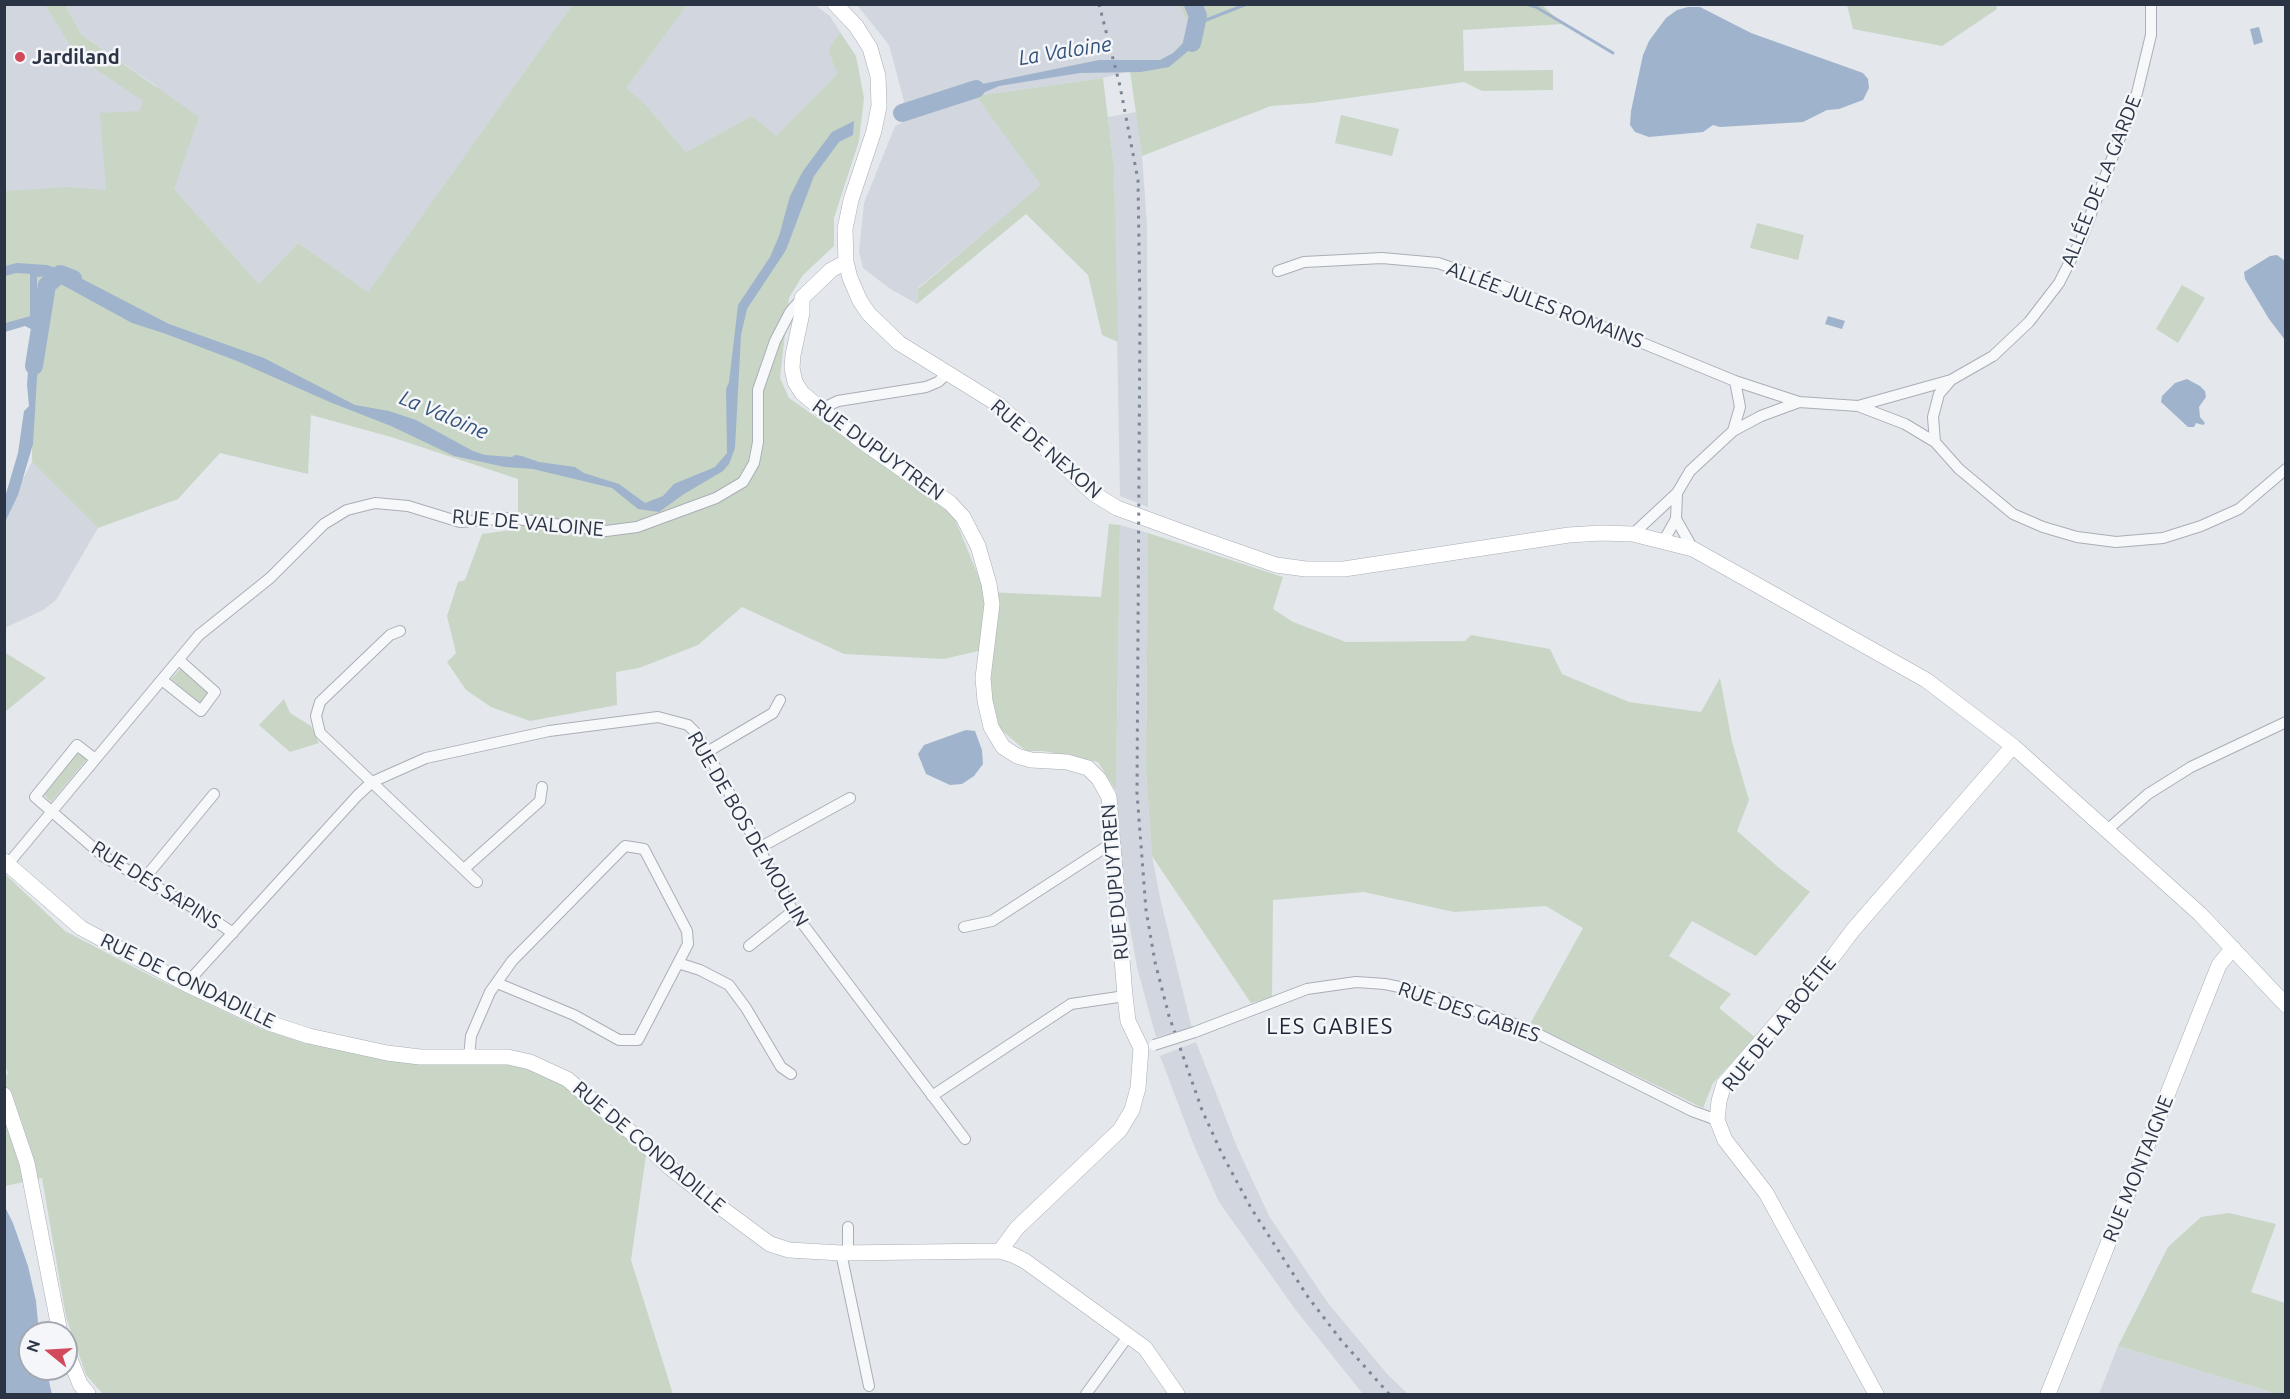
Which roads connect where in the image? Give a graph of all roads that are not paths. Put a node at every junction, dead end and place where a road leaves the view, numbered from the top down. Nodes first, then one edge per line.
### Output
1 (835, 4) edge
2 (2151, 4) edge
3 (846, 262) junction
4 (1278, 271) dead end
5 (802, 298) junction
6 (948, 373) junction
7 (1951, 380) junction
8 (1735, 381) junction
9 (1799, 402) junction
10 (1858, 406) junction
11 (821, 409) junction
12 (1733, 431) junction
13 (1935, 442) junction
14 (2286, 469) edge
15 (1677, 493) junction
16 (1676, 519) junction
17 (1633, 534) junction
18 (1664, 540) junction
19 (1693, 549) junction
20 (400, 630) dead end
21 (179, 660) junction
22 (162, 680) junction
23 (780, 700) dead end
24 (2286, 722) edge
25 (2013, 746) junction
26 (707, 752) junction
27 (95, 759) junction
28 (372, 782) junction
29 (542, 787) dead end
30 (214, 794) dead end
31 (850, 798) dead end
32 (52, 813) junction
33 (2106, 831) junction
34 (1112, 843) junction
35 (759, 848) junction
36 (6, 862) edge
37 (464, 870) junction
38 (144, 879) junction
39 (477, 882) dead end
40 (793, 911) junction
41 (964, 927) dead end
42 (233, 933) junction
43 (749, 946) dead end
44 (2233, 948) junction
45 (678, 963) junction
46 (497, 983) junction
47 (186, 984) junction
48 (1125, 996) junction
49 (2286, 1005) edge
50 (1147, 1047) junction
51 (469, 1057) junction
52 (791, 1074) dead end
53 (4, 1095) edge
54 (932, 1095) junction
55 (1717, 1120) junction
56 (965, 1139) dead end
57 (848, 1227) dead end
58 (1000, 1251) junction
59 (845, 1253) junction
60 (58, 1321) edge
61 (1129, 1335) junction
62 (78, 1379) edge
63 (869, 1386) dead end
64 (88, 1395) edge
65 (1086, 1395) edge
66 (1177, 1395) edge
67 (1876, 1395) edge
68 (2048, 1395) edge

1 - 3 street, RUE DE NEXON
2 - 7 street, ALLÉE DE LA GARDE
3 - 5 street, RUE DE VALOINE
3 - 6 street, RUE DE NEXON
4 - 8 street, ALLÉE JULES ROMAINS
5 - 11 street, RUE DUPUYTREN
5 - 21 street, RUE DE VALOINE
6 - 11 street
6 - 17 street, RUE DE NEXON
7 - 10 street, ALLÉE DE LA GARDE
7 - 13 street, ALLÉE DE LA GARDE
8 - 9 street, ALLÉE JULES ROMAINS
8 - 12 street
9 - 10 street, ALLÉE DE LA GARDE
9 - 12 street, ALLÉE DE LA GARDE
10 - 13 street, ALLÉE DE LA GARDE
11 - 34 street, RUE DUPUYTREN
12 - 15 street, ALLÉE DE LA GARDE
13 - 14 street, ALLÉE DE LA GARDE
15 - 16 street
15 - 17 street, ALLÉE DE LA GARDE
16 - 18 street
16 - 19 street
17 - 18 street, RUE DE NEXON
18 - 19 street, RUE DE NEXON
19 - 25 street, RUE DE NEXON
20 - 28 street
21 - 22 street, RUE DE VALOINE
21 - 22 street
22 - 27 street, RUE DE VALOINE
23 - 26 street
24 - 33 street
25 - 33 street, RUE DE NEXON
25 - 55 street, RUE DE LA BOÉTIE
26 - 28 street, RUE DE BOS DE MOULIN
26 - 35 street, RUE DE BOS DE MOULIN
27 - 32 street, RUE DE VALOINE
27 - 32 street
28 - 37 street
28 - 42 street, RUE DE BOS DE MOULIN
29 - 37 street
30 - 38 street
31 - 35 street
32 - 36 street, RUE DE VALOINE
32 - 38 street, RUE DES SAPINS
33 - 44 street, RUE DE NEXON
34 - 41 street
34 - 48 street, RUE DUPUYTREN
35 - 40 street, RUE DE BOS DE MOULIN
36 - 47 street, RUE DE CONDADILLE
37 - 39 street
38 - 42 street, RUE DES SAPINS
40 - 43 street
40 - 54 street, RUE DE BOS DE MOULIN
42 - 47 street, RUE DE BOS DE MOULIN
44 - 49 street, RUE DE NEXON
44 - 68 street, RUE MONTAIGNE
45 - 46 street
45 - 46 street
45 - 52 street
46 - 51 street
47 - 51 street, RUE DE CONDADILLE
48 - 50 street, RUE DUPUYTREN
48 - 54 street
50 - 55 street, RUE DES GABIES, bridge
50 - 58 street, RUE DUPUYTREN
51 - 59 street, RUE DE CONDADILLE
53 - 60 street
54 - 56 street, RUE DE BOS DE MOULIN
55 - 67 street
57 - 59 street
58 - 59 street, RUE DE CONDADILLE
58 - 61 street, RUE DE CONDADILLE
59 - 63 street
61 - 65 street
61 - 66 street, RUE DE CONDADILLE
62 - 64 street

